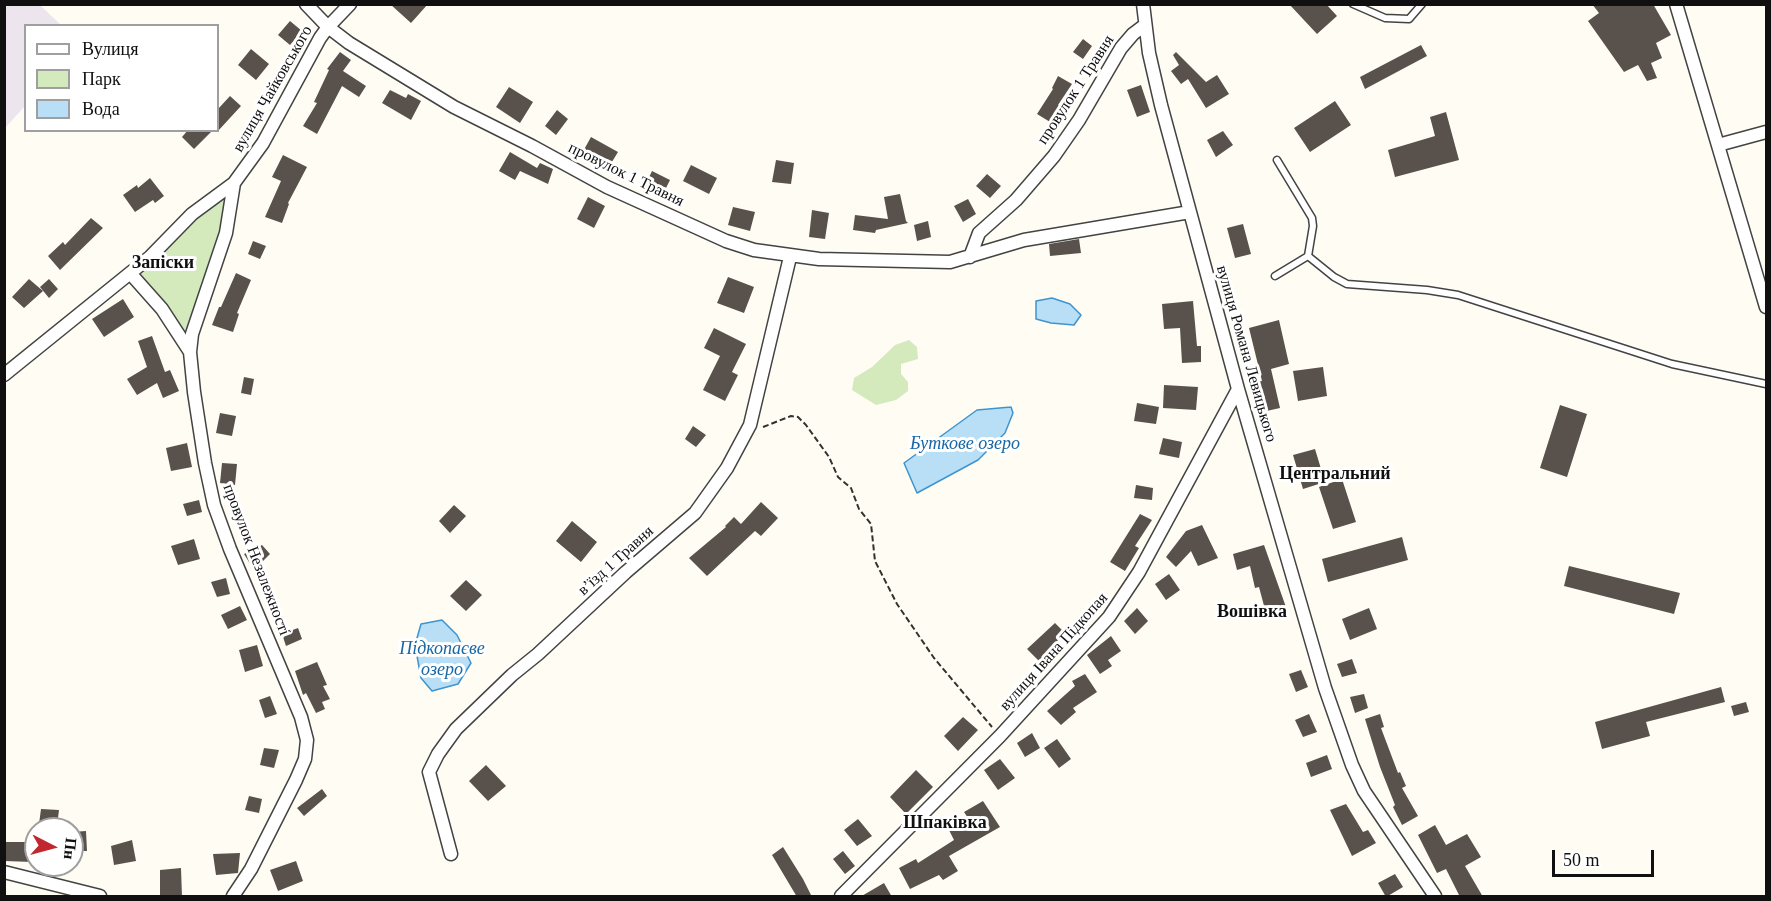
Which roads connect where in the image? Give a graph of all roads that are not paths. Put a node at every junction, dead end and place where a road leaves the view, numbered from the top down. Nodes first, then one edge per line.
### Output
1 (306, 4) edge
2 (350, 4) edge
3 (1143, 4) edge
4 (1353, 4) edge
5 (1422, 4) edge
6 (1676, 4) edge
7 (1144, 25) junction
8 (328, 27) junction
9 (1767, 132) edge
10 (1718, 146) junction
11 (1277, 160) dead end
12 (234, 183) junction
13 (1190, 212) junction
14 (1308, 256) junction
15 (790, 257) junction
16 (970, 257) junction
17 (130, 273) junction
18 (1275, 276) dead end
19 (1767, 307) edge
20 (190, 352) junction
21 (4, 375) edge
22 (1767, 384) edge
23 (1238, 389) junction
24 (451, 854) dead end
25 (4, 872) edge
26 (93, 896) edge
27 (233, 897) edge
28 (841, 897) edge
29 (1435, 897) edge

1 - 8 street, провулок 1 Травня
2 - 8 street, вулиця Чайковського
3 - 7 street, вулиця Романа Левицького
4 - 5 lane
6 - 10 street
7 - 13 street, вулиця Романа Левицького
7 - 16 street, провулок 1 Травня
8 - 12 street, вулиця Чайковського
8 - 15 street, провулок 1 Травня
9 - 10 street
10 - 19 street
11 - 14 lane
12 - 17 street, вулиця Чайковського
12 - 20 street, провулок Незалежності
13 - 16 street, провулок 1 Травня
13 - 23 street, вулиця Романа Левицького
14 - 18 lane
14 - 22 lane
15 - 16 street, провулок 1 Травня
15 - 24 street, в’їзд 1 Травня
17 - 20 street
17 - 21 street, вулиця Чайковського
20 - 27 street, провулок Незалежності
23 - 28 street, вулиця Івана Підкопая
23 - 29 street, вулиця Романа Левицького
25 - 26 street

